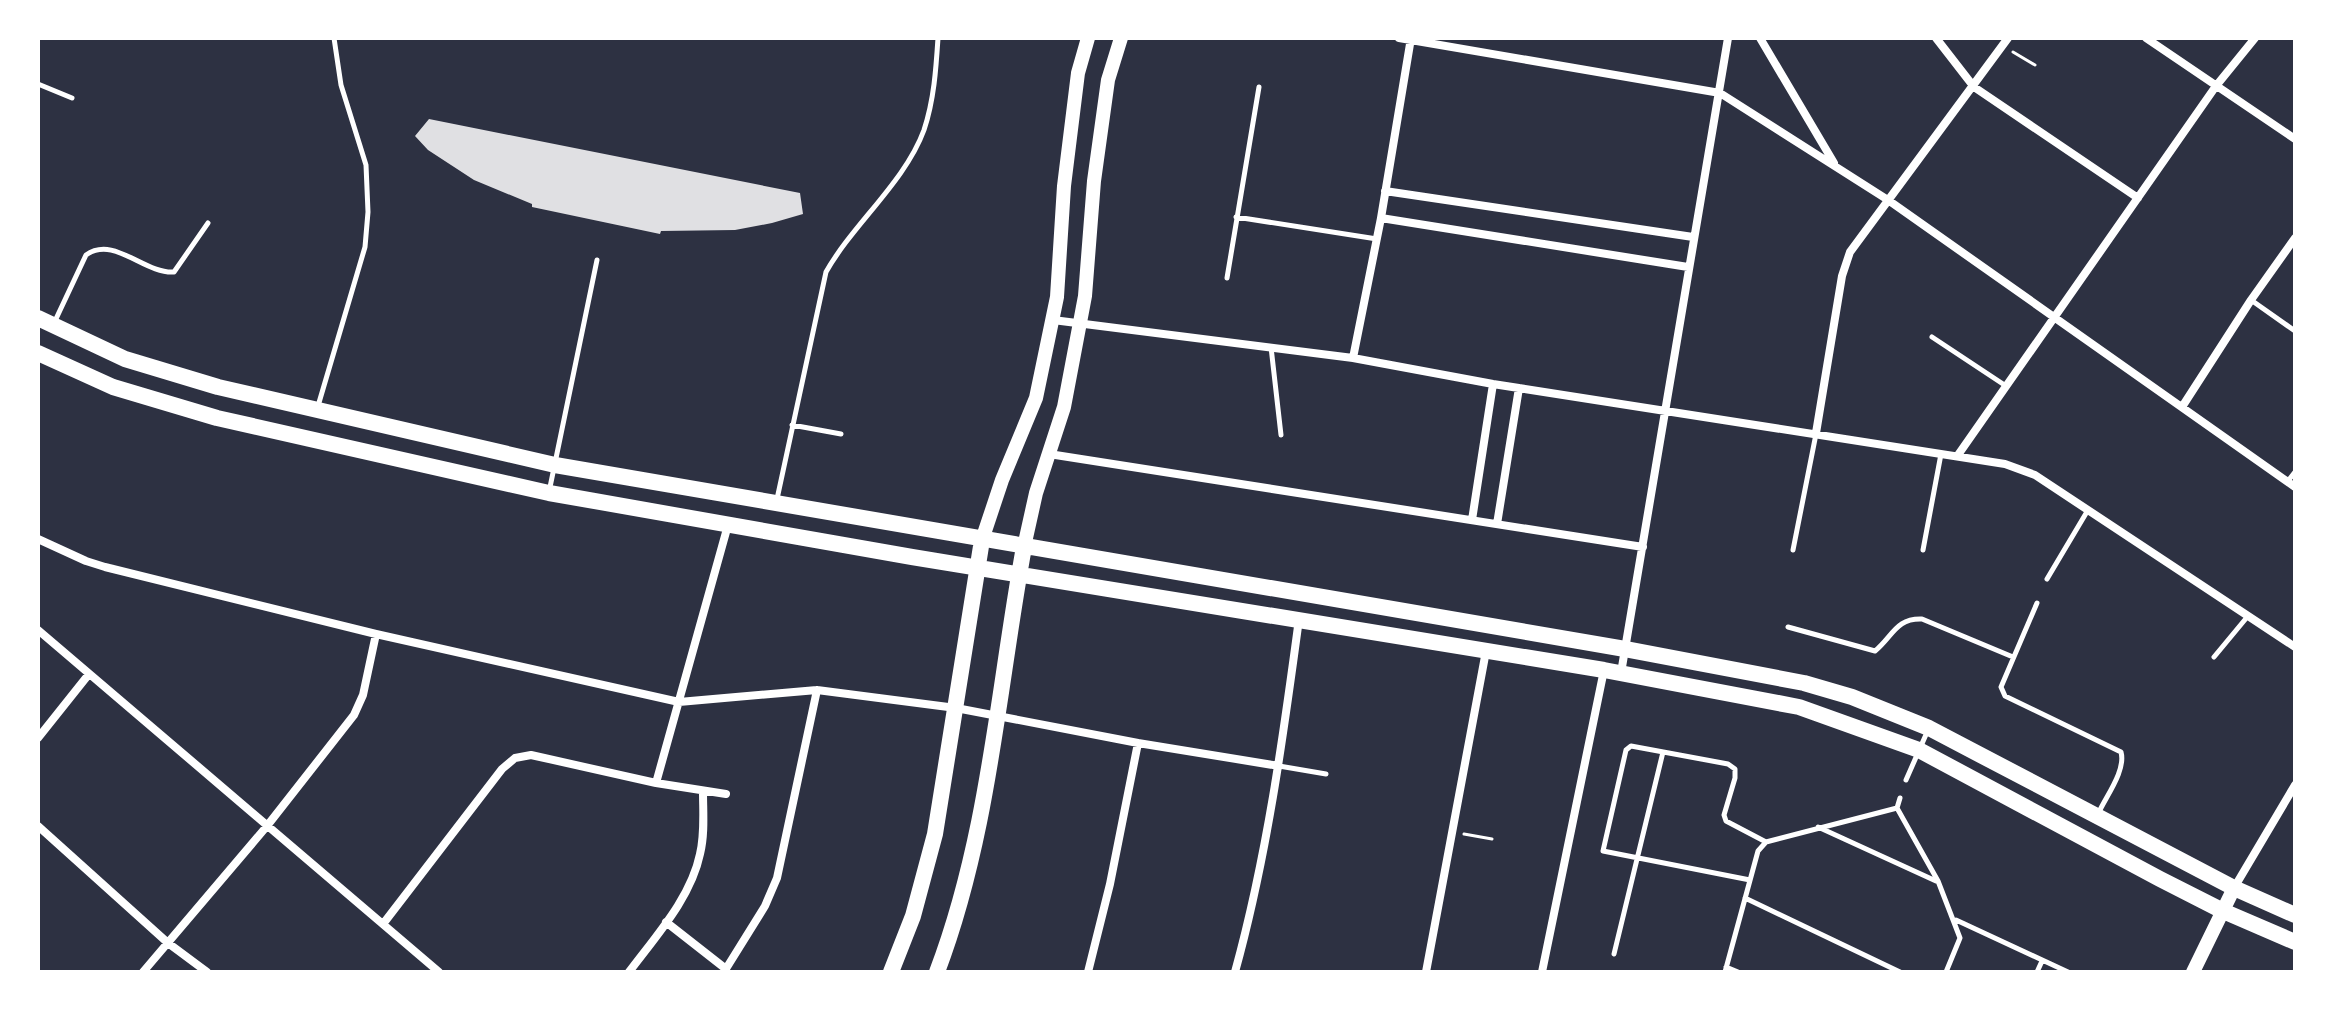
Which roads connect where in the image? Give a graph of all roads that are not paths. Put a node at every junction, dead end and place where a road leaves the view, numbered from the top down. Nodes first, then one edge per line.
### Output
1 (334, 38) edge
2 (938, 38) edge
3 (1088, 38) edge
4 (1121, 38) edge
5 (1399, 38) edge
6 (1728, 38) edge
7 (1760, 38) edge
8 (1936, 38) edge
9 (2146, 38) edge
10 (2255, 38) edge
11 (1411, 39) edge
12 (2006, 42) edge
13 (38, 84) edge
14 (2216, 86) junction
15 (1259, 87) dead end
16 (1974, 87) junction
17 (1720, 93) junction
18 (72, 98) dead end
19 (2295, 139) edge
20 (1836, 167) junction
21 (1385, 191) junction
22 (2138, 198) junction
23 (1888, 200) junction
24 (1236, 217) junction
25 (1381, 218) junction
26 (208, 223) dead end
27 (1693, 237) junction
28 (2295, 238) edge
29 (1377, 239) junction
30 (597, 260) dead end
31 (1688, 267) junction
32 (1227, 278) dead end
33 (2251, 300) junction
34 (2054, 318) junction
35 (1053, 320) junction
36 (45, 322) edge
37 (1080, 323) junction
38 (2295, 331) edge
39 (1932, 337) dead end
40 (1271, 346) junction
41 (38, 353) edge
42 (1353, 358) junction
43 (1493, 384) junction
44 (2006, 386) junction
45 (1519, 388) junction
46 (2182, 407) junction
47 (317, 410) junction
48 (1666, 410) junction
49 (792, 425) junction
50 (1816, 433) junction
51 (841, 434) dead end
52 (1281, 435) dead end
53 (1941, 453) junction
54 (1049, 454) junction
55 (1958, 455) junction
56 (555, 465) junction
57 (2295, 472) edge
58 (2291, 484) edge
59 (549, 493) junction
60 (776, 504) junction
61 (2089, 509) junction
62 (1472, 520) junction
63 (1497, 524) junction
64 (728, 525) junction
65 (38, 539) edge
66 (982, 540) junction
67 (1024, 547) junction
68 (1643, 547) junction
69 (1793, 550) dead end
70 (1923, 550) dead end
71 (978, 567) junction
72 (1019, 574) junction
73 (2047, 579) dead end
74 (2037, 603) dead end
75 (2248, 616) junction
76 (1299, 618) junction
77 (1788, 627) dead end
78 (38, 630) edge
79 (376, 634) junction
80 (2295, 647) edge
81 (1625, 649) junction
82 (1486, 650) junction
83 (2013, 657) junction
84 (2214, 657) dead end
85 (1613, 671) junction
86 (89, 674) junction
87 (817, 690) junction
88 (679, 702) junction
89 (956, 708) junction
90 (999, 715) junction
91 (1929, 728) junction
92 (38, 738) edge
93 (1138, 743) junction
94 (1919, 750) junction
95 (1663, 752) junction
96 (1279, 766) junction
97 (1326, 774) dead end
98 (1906, 780) dead end
99 (656, 783) junction
100 (2295, 785) edge
101 (703, 791) junction
102 (726, 794) dead end
103 (1900, 798) dead end
104 (1897, 808) junction
105 (2097, 816) junction
106 (38, 826) edge
107 (267, 826) junction
108 (1817, 827) junction
109 (1766, 842) junction
110 (1636, 859) junction
111 (1750, 880) junction
112 (1938, 881) junction
113 (2234, 888) junction
114 (1745, 898) junction
115 (2223, 911) junction
116 (2295, 915) edge
117 (1955, 919) junction
118 (666, 922) junction
119 (383, 924) junction
120 (2295, 942) edge
121 (168, 943) junction
122 (1614, 954) dead end
123 (2042, 961) junction
124 (1726, 969) edge
125 (725, 971) edge
126 (143, 972) edge
127 (207, 972) edge
128 (439, 972) edge
129 (629, 972) edge
130 (891, 972) edge
131 (937, 972) edge
132 (1088, 972) edge
133 (1235, 972) edge
134 (1426, 972) edge
135 (1542, 972) edge
136 (1738, 972) edge
137 (1900, 972) edge
138 (1946, 972) edge
139 (2037, 972) edge
140 (2068, 972) edge
141 (2193, 972) edge

1 - 47 lane
2 - 49 lane
3 - 35 street
4 - 37 street
5 - 11 street
6 - 17 street
7 - 20 street
8 - 16 street
9 - 14 street
10 - 14 street
11 - 17 street
11 - 21 street
12 - 16 street
13 - 18 lane
14 - 19 street
14 - 22 street
15 - 24 lane
16 - 22 street
16 - 23 street
17 - 20 street
17 - 27 street
20 - 23 street
21 - 25 street
21 - 27 street
22 - 34 street
23 - 34 street
23 - 50 street
24 - 29 lane
24 - 32 lane
25 - 29 street
25 - 31 street
26 - 36 lane
27 - 31 street
28 - 33 street
29 - 42 street
30 - 56 lane
31 - 48 street
33 - 38 lane
33 - 46 street
34 - 44 street
34 - 46 street
35 - 37 street
35 - 66 street
36 - 47 main road
37 - 40 street
37 - 54 street
39 - 44 lane
40 - 42 street
40 - 52 lane
41 - 59 main road
42 - 43 street
43 - 45 street
43 - 62 street
44 - 55 street
45 - 48 street
45 - 63 street
46 - 58 street
47 - 56 main road
48 - 50 street
48 - 68 street
49 - 51 lane
49 - 60 lane
50 - 53 street
50 - 69 lane
53 - 55 street
53 - 70 lane
54 - 62 street
54 - 67 street
55 - 61 street
56 - 59 lane
56 - 60 main road
57 - 58 lane
59 - 64 main road
60 - 66 main road
61 - 73 lane
61 - 75 street
62 - 63 street
63 - 68 street
64 - 71 main road
64 - 88 street
65 - 79 street
66 - 67 main road
66 - 71 main road
67 - 72 main road
67 - 81 main road
68 - 81 street
71 - 72 main road
71 - 89 main road
72 - 76 main road
72 - 90 main road
74 - 83 lane
75 - 80 street
75 - 84 lane
76 - 82 main road
76 - 96 street
77 - 83 lane
78 - 86 street
79 - 88 street
79 - 107 street
81 - 85 street
81 - 91 main road
82 - 85 main road
82 - 134 street
83 - 105 lane
85 - 94 main road
85 - 135 street
86 - 92 street
86 - 107 street
87 - 88 street
87 - 89 street
87 - 125 street
88 - 99 street
89 - 90 street
89 - 130 main road
90 - 93 street
90 - 131 main road
91 - 94 lane
91 - 105 main road
93 - 96 street
93 - 132 street
94 - 98 lane
94 - 115 main road
95 - 109 lane
95 - 110 lane
95 - 110 lane
96 - 97 lane
96 - 133 street
99 - 101 street
99 - 119 street
100 - 113 street
101 - 102 street
101 - 118 street
103 - 104 lane
104 - 108 lane
104 - 112 lane
105 - 113 main road
106 - 121 street
107 - 119 street
107 - 121 street
108 - 109 lane
108 - 112 lane
109 - 111 lane
110 - 111 lane
110 - 122 lane
111 - 114 lane
112 - 117 lane
113 - 115 street
113 - 116 main road
114 - 124 lane
114 - 137 lane
115 - 120 main road
115 - 141 street
117 - 123 lane
117 - 138 lane
118 - 125 street
118 - 129 street
119 - 128 street
121 - 126 street
121 - 127 street
123 - 139 lane
123 - 140 lane
124 - 136 lane

